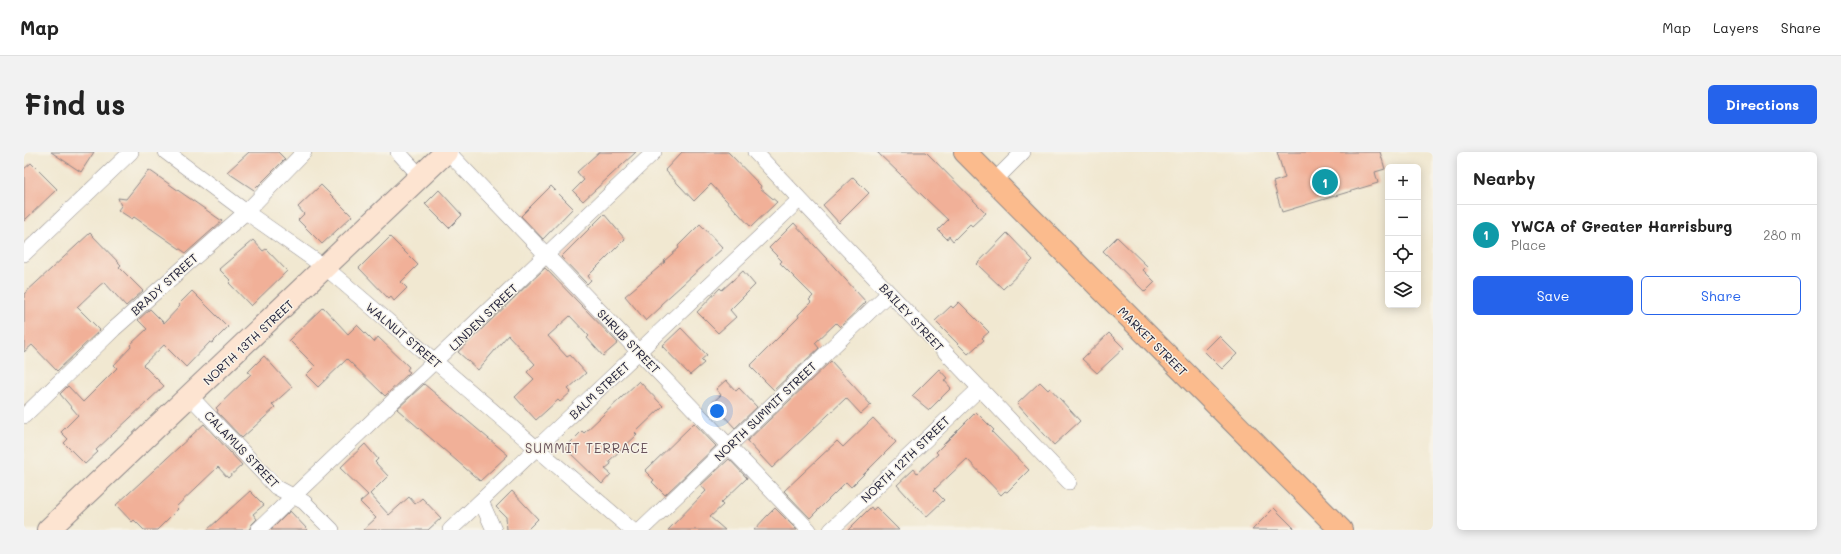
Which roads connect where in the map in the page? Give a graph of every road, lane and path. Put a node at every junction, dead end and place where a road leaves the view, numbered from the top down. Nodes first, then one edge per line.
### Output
1 (131, 152) edge
2 (166, 152) edge
3 (304, 152) edge
4 (398, 152) edge
5 (447, 152) edge
6 (654, 152) edge
7 (755, 152) edge
8 (966, 152) edge
9 (1023, 152) edge
10 (421, 177) junction
11 (994, 181) junction
12 (799, 200) junction
13 (246, 212) junction
14 (24, 254) edge
15 (546, 255) junction
16 (326, 268) junction
17 (889, 293) junction
18 (639, 352) junction
19 (436, 362) junction
20 (979, 388) junction
21 (190, 396) junction
22 (24, 416) edge
23 (729, 446) junction
24 (537, 448) junction
25 (1069, 482) dead end
26 (292, 497) junction
27 (482, 501) junction
28 (48, 530) edge
29 (258, 530) edge
30 (332, 530) edge
31 (450, 530) edge
32 (494, 530) edge
33 (632, 530) edge
34 (641, 530) edge
35 (809, 530) edge
36 (831, 530) edge
37 (1341, 530) edge

1 - 14 street
2 - 13 street, WALNUT STREET
3 - 13 street, BRADY STREET
4 - 10 street
5 - 10 main road, NORTH 13TH STREET
5 - 15 street, SHRUB STREET
6 - 15 street, LINDEN STREET
7 - 12 street, BAILEY STREET
8 - 11 main road, MARKET STREET
9 - 11 street
10 - 16 main road, NORTH 13TH STREET
11 - 37 main road, MARKET STREET
12 - 17 street, BAILEY STREET
12 - 18 street, BALM STREET
13 - 16 street, WALNUT STREET
13 - 22 street, BRADY STREET
15 - 18 street, SHRUB STREET
15 - 19 street, LINDEN STREET
16 - 19 street, WALNUT STREET
16 - 21 main road, NORTH 13TH STREET
17 - 20 street, BAILEY STREET
17 - 23 street, NORTH SUMMIT STREET
18 - 23 street, SHRUB STREET
18 - 24 street, BALM STREET
19 - 24 street, WALNUT STREET
19 - 26 street, LINDEN STREET
20 - 25 street, BAILEY STREET
20 - 36 street, NORTH 12TH STREET
21 - 26 street, CALAMUS STREET
21 - 28 main road, NORTH 13TH STREET
23 - 34 street, NORTH SUMMIT STREET
23 - 35 street, SHRUB STREET
24 - 27 street, BALM STREET
24 - 33 street, WALNUT STREET
26 - 29 street, LINDEN STREET
26 - 30 street, CALAMUS STREET
27 - 31 street, BALM STREET
27 - 32 street

